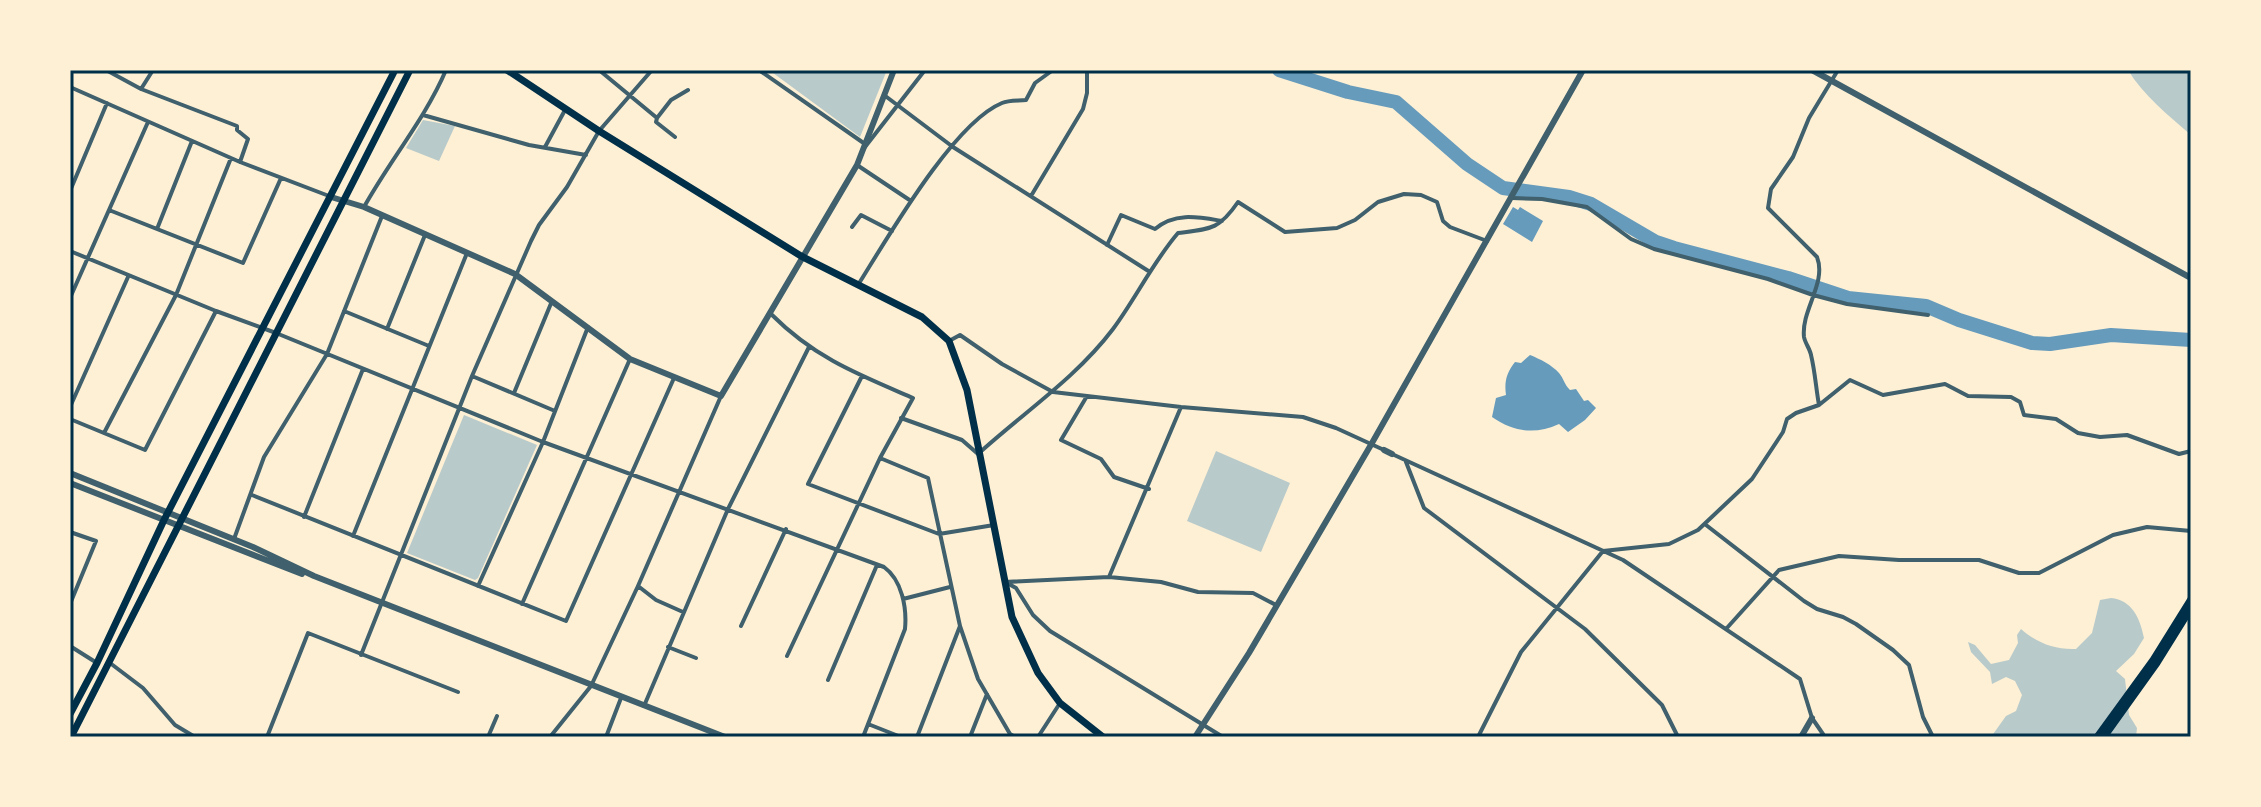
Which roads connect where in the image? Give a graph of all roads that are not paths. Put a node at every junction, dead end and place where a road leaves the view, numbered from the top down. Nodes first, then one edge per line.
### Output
1 (106, 70) edge
2 (153, 70) edge
3 (395, 70) edge
4 (410, 70) edge
5 (446, 70) edge
6 (507, 70) edge
7 (599, 70) edge
8 (652, 70) edge
9 (759, 70) edge
10 (894, 70) edge
11 (925, 70) edge
12 (1053, 70) edge
13 (1087, 70) edge
14 (1583, 70) edge
15 (1812, 70) edge
16 (1838, 70) edge
17 (1834, 80) junction
18 (70, 87) edge
19 (141, 89) junction
20 (688, 90) dead end
21 (630, 95) junction
22 (884, 95) junction
23 (107, 103) junction
24 (898, 104) junction
25 (566, 109) junction
26 (423, 115) junction
27 (657, 118) junction
28 (148, 122) junction
29 (599, 131) junction
30 (675, 137) dead end
31 (192, 141) junction
32 (865, 144) junction
33 (545, 147) junction
34 (953, 147) junction
35 (862, 152) junction
36 (586, 155) junction
37 (231, 158) junction
38 (240, 162) junction
39 (857, 165) junction
40 (281, 178) junction
41 (70, 191) edge
42 (1031, 196) junction
43 (331, 197) junction
44 (1511, 197) junction
45 (344, 201) junction
46 (911, 201) junction
47 (364, 207) junction
48 (109, 210) junction
49 (382, 215) junction
50 (1225, 221) junction
51 (852, 227) dead end
52 (157, 229) junction
53 (892, 231) junction
54 (425, 234) junction
55 (1487, 241) junction
56 (196, 245) junction
57 (1107, 245) junction
58 (70, 251) edge
59 (467, 253) junction
60 (801, 256) junction
61 (88, 259) junction
62 (1150, 272) junction
63 (515, 274) junction
64 (128, 277) junction
65 (2191, 278) edge
66 (858, 285) junction
67 (1813, 294) junction
68 (176, 295) junction
69 (70, 298) edge
70 (552, 301) junction
71 (216, 311) junction
72 (344, 311) junction
73 (769, 313) junction
74 (1928, 315) dead end
75 (588, 327) junction
76 (263, 328) junction
77 (387, 329) junction
78 (276, 333) junction
79 (949, 341) junction
80 (429, 346) junction
81 (809, 347) junction
82 (327, 354) junction
83 (630, 359) junction
84 (363, 369) junction
85 (472, 376) junction
86 (862, 376) junction
87 (674, 378) junction
88 (412, 389) junction
89 (1053, 392) junction
90 (514, 393) junction
91 (721, 396) junction
92 (1087, 396) junction
93 (1819, 405) junction
94 (70, 407) edge
95 (1181, 407) junction
96 (459, 409) junction
97 (555, 411) junction
98 (901, 418) junction
99 (70, 419) edge
100 (104, 433) junction
101 (543, 442) junction
102 (1372, 443) junction
103 (1384, 450) joint
104 (2191, 451) edge
105 (978, 454) junction
106 (1392, 454) joint
107 (588, 458) junction
108 (880, 458) junction
109 (1405, 460) junction
110 (70, 473) edge
111 (632, 474) junction
112 (70, 483) edge
113 (1149, 489) junction
114 (679, 492) junction
115 (252, 495) junction
116 (859, 503) junction
117 (728, 509) junction
118 (166, 516) junction
119 (304, 517) junction
120 (179, 522) junction
121 (994, 525) junction
122 (1706, 525) junction
123 (786, 529) junction
124 (2191, 531) edge
125 (70, 532) edge
126 (939, 534) junction
127 (353, 536) junction
128 (234, 539) junction
129 (838, 550) junction
130 (1603, 551) junction
131 (402, 556) junction
132 (877, 565) junction
133 (314, 576) junction
134 (1109, 577) junction
135 (1772, 578) junction
136 (1005, 582) junction
137 (478, 586) junction
138 (638, 586) junction
139 (950, 587) junction
140 (903, 599) junction
141 (2191, 599) edge
142 (381, 603) junction
143 (70, 604) edge
144 (522, 604) junction
145 (1276, 605) junction
146 (2191, 608) edge
147 (1557, 609) junction
148 (683, 612) junction
149 (741, 626) dead end
150 (960, 626) junction
151 (1726, 629) junction
152 (70, 646) edge
153 (668, 647) junction
154 (361, 655) junction
155 (787, 656) dead end
156 (696, 658) dead end
157 (97, 663) junction
158 (110, 663) junction
159 (828, 680) dead end
160 (591, 686) junction
161 (458, 692) dead end
162 (987, 694) junction
163 (621, 698) junction
164 (1060, 703) junction
165 (644, 706) junction
166 (70, 714) edge
167 (497, 716) dead end
168 (1812, 718) junction
169 (868, 724) junction
170 (1202, 725) junction
171 (71, 737) edge
172 (195, 737) edge
173 (267, 737) edge
174 (488, 737) edge
175 (550, 737) edge
176 (606, 737) edge
177 (725, 737) edge
178 (863, 737) edge
179 (901, 737) edge
180 (917, 737) edge
181 (970, 737) edge
182 (1015, 737) edge
183 (1038, 737) edge
184 (1103, 737) edge
185 (1195, 737) edge
186 (1223, 737) edge
187 (1478, 737) edge
188 (1678, 737) edge
189 (1801, 737) edge
190 (1825, 737) edge
191 (1933, 737) edge
192 (2097, 737) edge
193 (2104, 737) edge

1 - 19 street
2 - 19 street
3 - 43 main road
4 - 45 main road
5 - 26 street
6 - 25 main road
7 - 21 street
8 - 21 street
9 - 32 street
10 - 22 street
11 - 24 street
12 - 34 street
13 - 42 street
14 - 44 street
15 - 17 street
16 - 17 street
17 - 65 street
17 - 67 street
18 - 23 street
19 - 38 street
20 - 27 street
21 - 27 street
21 - 29 street
22 - 24 street
22 - 32 street
23 - 28 street
23 - 41 street
24 - 34 street
24 - 35 street
25 - 29 main road
25 - 33 street
26 - 33 street
26 - 47 street
27 - 30 street
28 - 31 street
28 - 48 street
29 - 36 street
29 - 60 main road
31 - 37 street
31 - 52 street
32 - 35 street
33 - 36 street
34 - 42 street
34 - 46 street
35 - 39 street
36 - 63 street
37 - 38 street
37 - 56 street
38 - 40 street
39 - 46 street
39 - 60 street
40 - 43 street
40 - 56 street
42 - 57 street
43 - 45 street
43 - 76 main road
44 - 55 street
44 - 67 street
45 - 47 street
45 - 78 main road
46 - 53 street
47 - 49 street
48 - 52 street
48 - 61 street
49 - 54 street
49 - 72 street
50 - 55 street
50 - 57 street
50 - 62 street
51 - 53 street
52 - 56 street
53 - 66 street
54 - 59 street
54 - 77 street
55 - 102 street
56 - 68 street
57 - 62 street
58 - 61 street
59 - 63 street
59 - 80 street
60 - 66 main road
60 - 73 street
61 - 64 street
61 - 69 street
62 - 89 street
63 - 70 street
63 - 85 street
64 - 68 street
64 - 94 street
66 - 79 main road
67 - 74 street
67 - 93 street
68 - 71 street
68 - 100 street
70 - 75 street
70 - 90 street
71 - 76 street
71 - 100 street
72 - 77 street
72 - 82 street
73 - 81 street
73 - 91 street
75 - 83 street
75 - 97 street
76 - 78 street
76 - 118 main road
77 - 80 street
78 - 82 street
78 - 120 main road
79 - 89 street
79 - 105 main road
80 - 88 street
81 - 86 street
81 - 117 street
82 - 84 street
82 - 115 street
83 - 87 street
83 - 107 street
84 - 88 street
84 - 119 street
85 - 90 street
85 - 96 street
86 - 98 street
86 - 116 street
87 - 91 street
87 - 111 street
88 - 96 street
88 - 127 street
89 - 92 street
89 - 105 street
90 - 97 street
91 - 114 street
92 - 95 street
92 - 113 street
93 - 104 street
93 - 122 street
95 - 102 street
95 - 113 street
96 - 101 street
96 - 131 street
97 - 101 street
98 - 105 street
98 - 108 street
99 - 100 street
101 - 107 street
101 - 137 street
102 - 103 street
102 - 145 street
103 - 106 street
105 - 121 main road
106 - 109 street
107 - 111 street
107 - 144 street
108 - 116 street
108 - 126 street
109 - 130 street
109 - 147 street
110 - 118 street
111 - 114 street
111 - 144 street
112 - 118 street
113 - 134 street
114 - 117 street
114 - 138 street
115 - 119 street
115 - 128 street
116 - 126 street
116 - 129 street
117 - 123 street
117 - 148 street
118 - 120 street
118 - 157 main road
119 - 127 street
120 - 128 street
120 - 133 street
120 - 158 main road
121 - 126 street
121 - 136 main road
122 - 130 street
122 - 135 street
123 - 129 street
123 - 149 street
124 - 135 street
125 - 143 street
126 - 139 street
127 - 131 street
128 - 133 street
129 - 132 street
129 - 155 street
130 - 147 street
130 - 151 street
131 - 137 street
131 - 142 street
132 - 140 street
132 - 159 street
133 - 142 street
134 - 136 street
134 - 145 street
135 - 151 street
135 - 191 street
136 - 164 main road
136 - 170 street
137 - 144 street
138 - 148 street
138 - 160 street
139 - 140 street
139 - 150 street
140 - 169 street
141 - 192 main road
142 - 154 street
142 - 160 street
145 - 170 street
146 - 193 main road
147 - 187 street
147 - 188 street
148 - 153 street
150 - 162 street
150 - 180 street
151 - 168 street
152 - 157 street
153 - 156 street
153 - 165 street
154 - 161 street
154 - 173 street
157 - 166 main road
158 - 171 main road
158 - 172 street
160 - 163 street
160 - 175 street
162 - 181 street
162 - 182 street
163 - 165 street
163 - 176 street
164 - 183 street
164 - 184 main road
165 - 177 street
167 - 174 street
168 - 189 street
168 - 190 street
169 - 178 street
169 - 179 street
170 - 185 street
170 - 186 street

